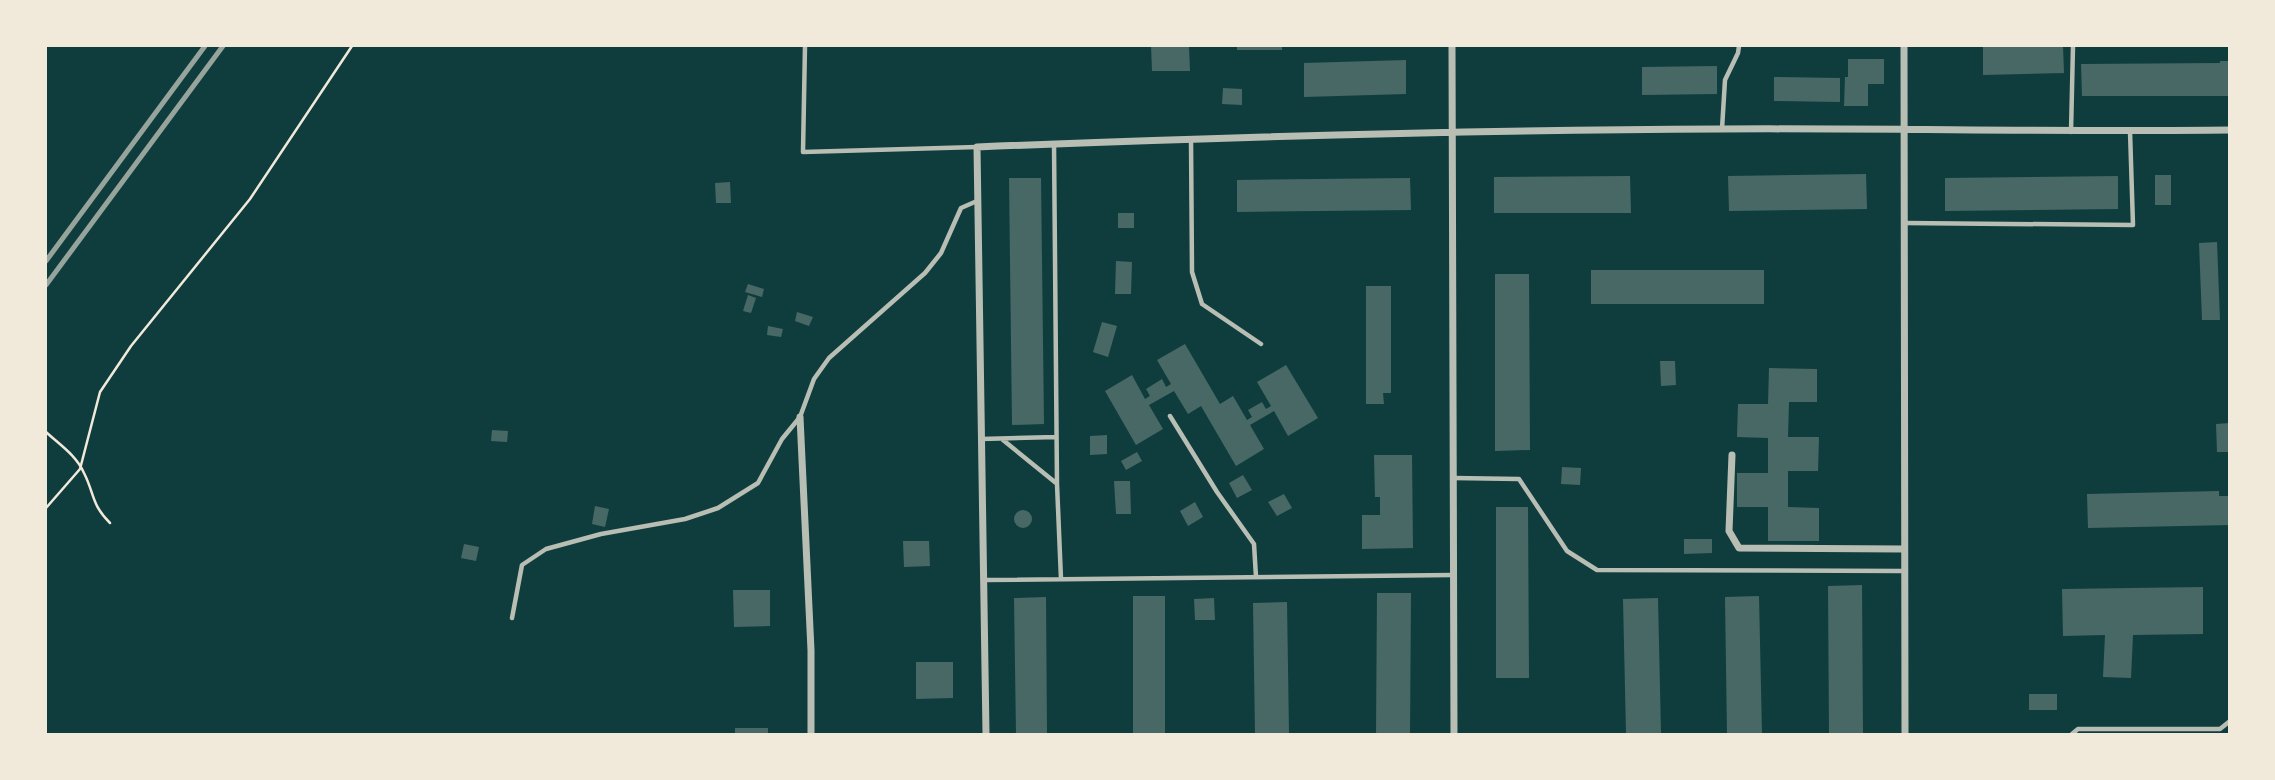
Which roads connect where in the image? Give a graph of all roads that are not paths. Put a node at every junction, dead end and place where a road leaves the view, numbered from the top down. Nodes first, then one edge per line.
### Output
1 (805, 46) edge
2 (1452, 46) edge
3 (1738, 46) edge
4 (1904, 46) edge
5 (2073, 46) edge
6 (1722, 129) junction
7 (1903, 130) junction
8 (2230, 130) edge
9 (2130, 131) junction
10 (1453, 132) junction
11 (2071, 132) junction
12 (1191, 138) junction
13 (1054, 144) junction
14 (977, 147) junction
15 (978, 200) junction
16 (1903, 223) junction
17 (1261, 344) dead end
18 (1170, 416) dead end
19 (800, 417) junction
20 (1056, 438) junction
21 (981, 439) junction
22 (1002, 439) junction
23 (1732, 455) dead end
24 (1453, 478) junction
25 (1056, 484) junction
26 (1903, 549) junction
27 (1903, 571) junction
28 (1453, 575) junction
29 (1256, 577) junction
30 (1061, 579) junction
31 (984, 580) junction
32 (512, 618) dead end
33 (2230, 721) edge
34 (811, 734) edge
35 (986, 734) edge
36 (1454, 734) edge
37 (1905, 734) edge
38 (2072, 734) edge

1 - 14 lane
2 - 10 street
3 - 6 lane
4 - 7 street
5 - 11 lane
6 - 7 street
6 - 10 street
7 - 11 street
7 - 16 street
8 - 9 street
9 - 11 street
9 - 16 lane
10 - 12 street
10 - 24 street
12 - 13 street
12 - 17 lane
13 - 14 street
13 - 20 lane
14 - 15 street
15 - 19 lane
15 - 21 street
16 - 26 street
18 - 29 lane
19 - 32 lane
19 - 34 street
20 - 22 lane
20 - 25 lane
21 - 22 lane
21 - 31 street
22 - 25 lane
23 - 26 street
24 - 27 lane
24 - 28 street
25 - 30 lane
26 - 27 street
27 - 37 street
28 - 29 lane
28 - 36 street
29 - 30 lane
30 - 31 lane
31 - 35 street
33 - 38 lane

